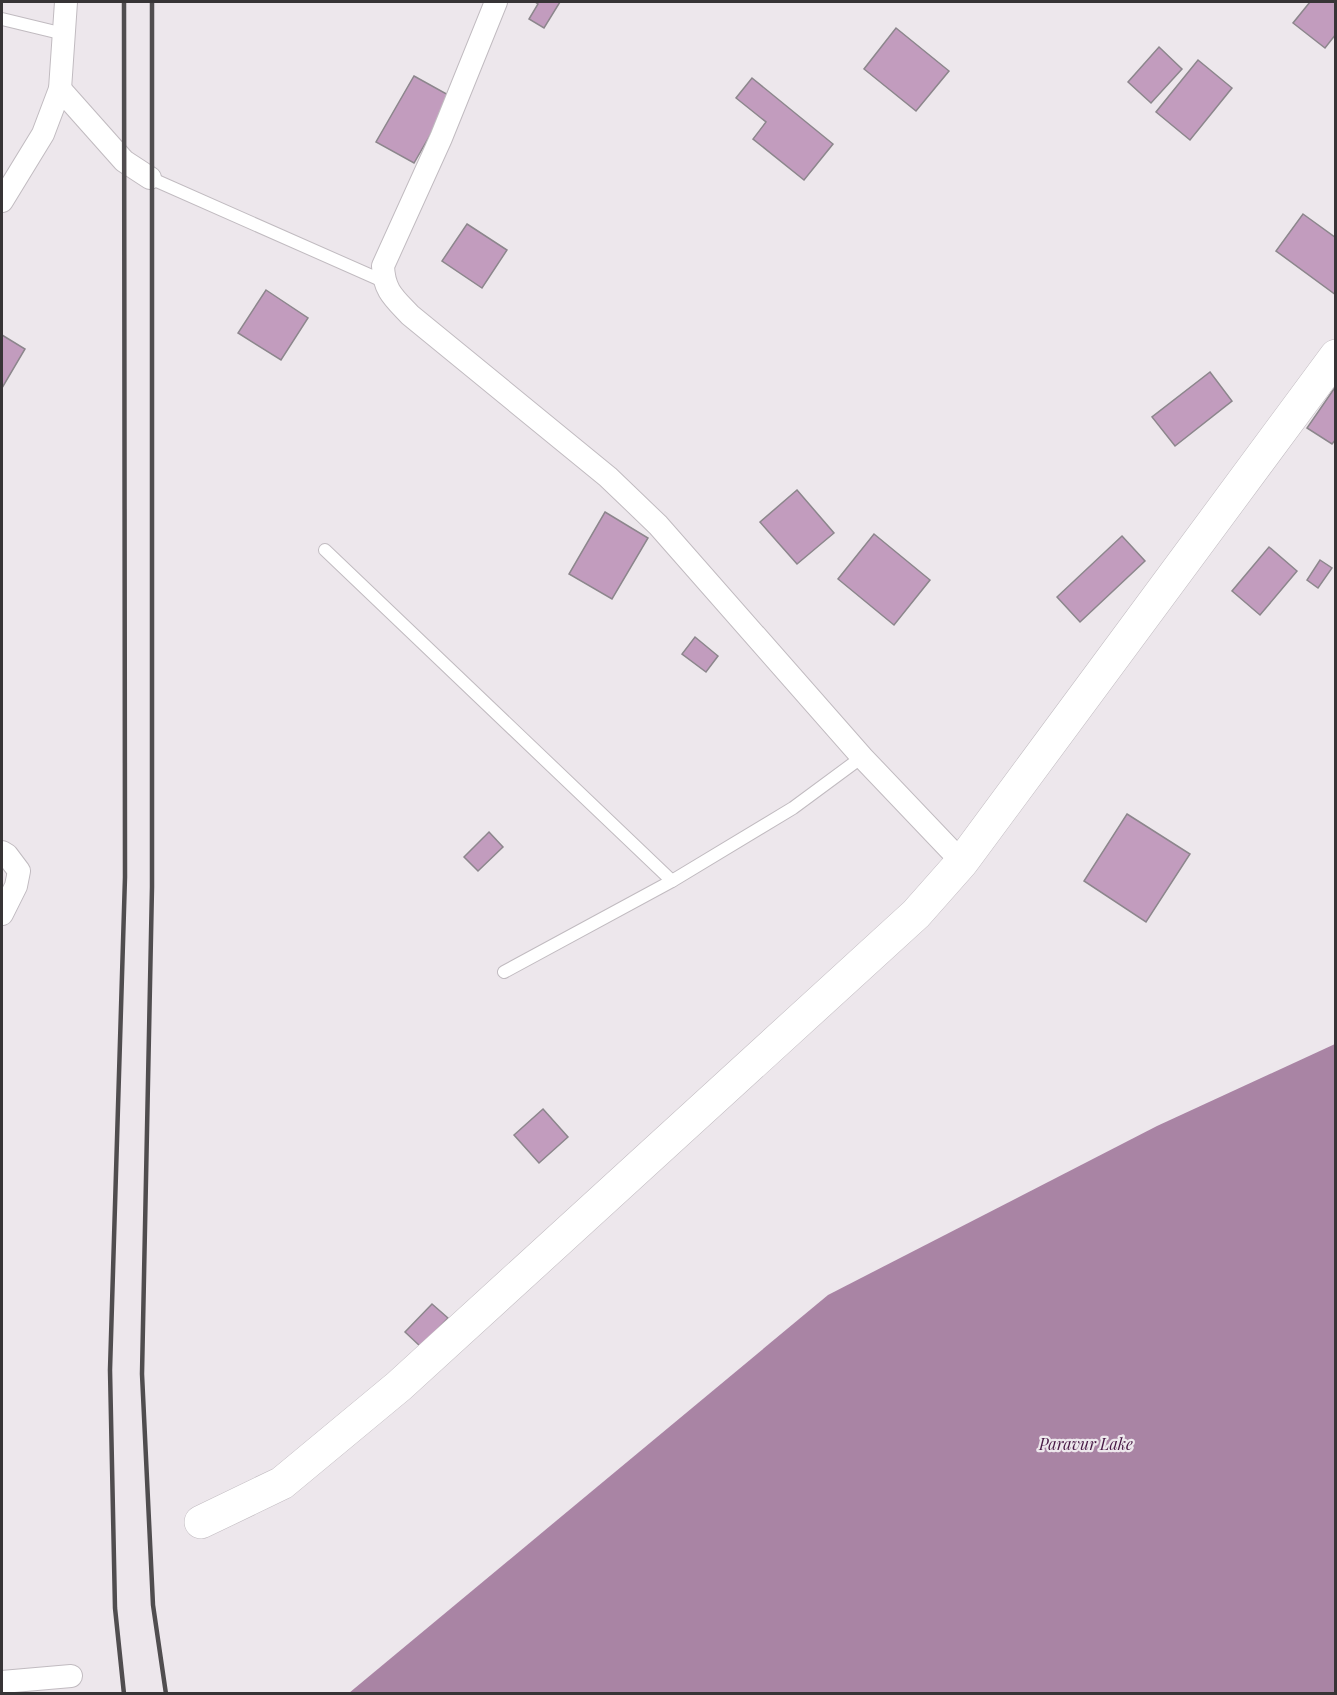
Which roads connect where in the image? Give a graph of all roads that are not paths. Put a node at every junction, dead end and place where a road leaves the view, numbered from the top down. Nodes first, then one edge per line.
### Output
1 (66, 2) edge
2 (496, 2) edge
3 (2, 19) edge
4 (64, 34) junction
5 (60, 88) junction
6 (150, 178) joint
7 (2, 201) edge
8 (383, 281) junction
9 (1335, 356) edge
10 (325, 550) dead end
11 (862, 757) junction
12 (2, 852) edge
13 (962, 862) junction
14 (672, 881) junction
15 (2, 914) edge
16 (504, 972) dead end
17 (201, 1522) dead end
18 (71, 1676) dead end
19 (2, 1682) edge

1 - 4 street
2 - 8 street
3 - 4 lane
4 - 5 street
5 - 6 street
5 - 7 street
6 - 8 lane
8 - 11 street
9 - 13 main road
10 - 14 lane
11 - 13 street
11 - 14 lane
12 - 15 street
13 - 17 main road
14 - 16 lane
18 - 19 street

